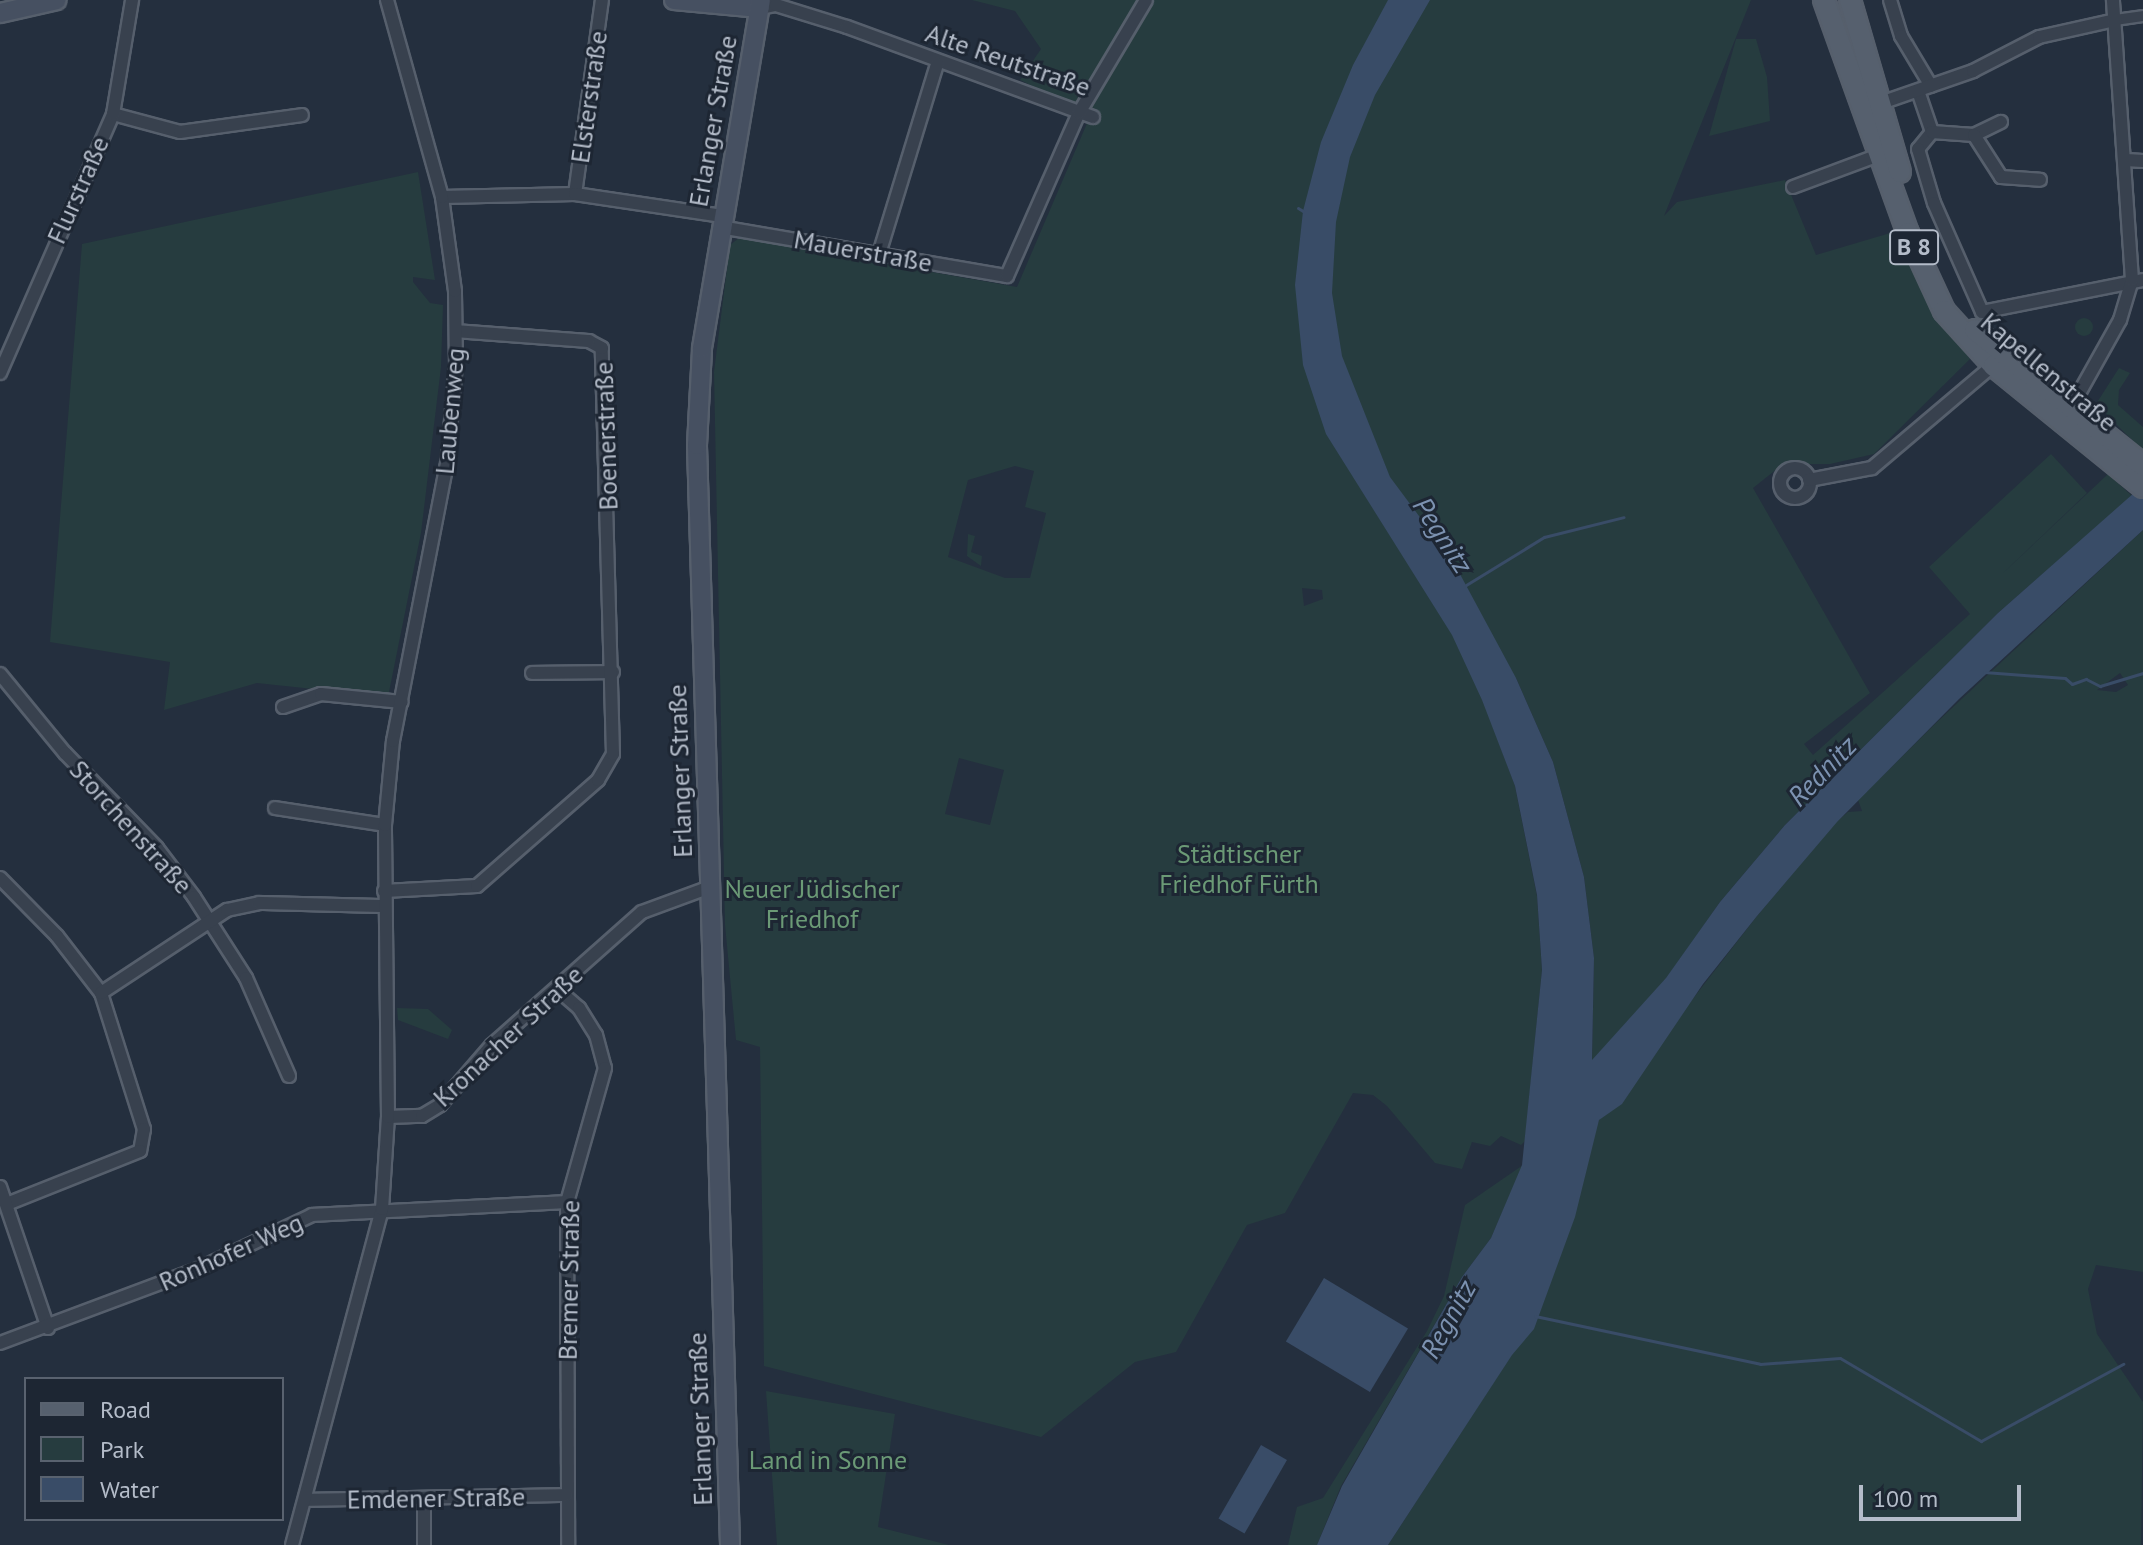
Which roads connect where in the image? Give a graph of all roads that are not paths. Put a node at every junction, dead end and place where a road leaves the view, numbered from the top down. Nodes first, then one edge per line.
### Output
1 (57, 0) edge
2 (132, 0) edge
3 (387, 0) edge
4 (602, 0) edge
5 (674, 0) edge
6 (1146, 0) edge
7 (1824, 0) edge
8 (1850, 0) edge
9 (1890, 0) edge
10 (2113, 0) edge
11 (761, 4) edge
12 (0, 13) edge
13 (2143, 16) edge
14 (2115, 20) junction
15 (937, 64) junction
16 (1931, 86) junction
17 (1918, 91) junction
18 (1872, 106) junction
19 (1079, 113) junction
20 (113, 114) junction
21 (302, 115) dead end
22 (1093, 117) dead end
23 (2001, 122) dead end
24 (1932, 132) junction
25 (1974, 135) junction
26 (1886, 152) junction
27 (2126, 160) junction
28 (2143, 161) edge
29 (2040, 180) dead end
30 (1793, 187) dead end
31 (575, 194) junction
32 (442, 197) junction
33 (721, 222) junction
34 (879, 254) junction
35 (2137, 280) edge
36 (457, 331) junction
37 (1998, 360) junction
38 (0, 373) edge
39 (2068, 412) junction
40 (2130, 460) edge
41 (1809, 480) dead end
42 (2143, 487) edge
43 (613, 672) junction
44 (532, 673) dead end
45 (0, 674) edge
46 (402, 702) junction
47 (283, 707) dead end
48 (275, 808) dead end
49 (385, 825) junction
50 (0, 878) edge
51 (710, 887) junction
52 (384, 891) junction
53 (384, 906) junction
54 (209, 921) junction
55 (557, 989) junction
56 (101, 993) junction
57 (289, 1076) dead end
58 (388, 1117) junction
59 (0, 1187) edge
60 (567, 1202) junction
61 (7, 1204) junction
62 (382, 1209) junction
63 (48, 1328) junction
64 (0, 1343) edge
65 (567, 1495) junction
66 (424, 1498) junction
67 (306, 1500) junction
68 (292, 1545) edge
69 (424, 1545) edge
70 (568, 1545) edge
71 (730, 1545) edge

1 - 12 main road
2 - 20 street, Flurstraße
3 - 32 street, Laubenweg
4 - 31 street, Elsterstraße
5 - 11 main road, Alte Reutstraße
6 - 19 street
7 - 18 main road, Kapellenstraße / B 8
8 - 18 main road, Kapellenstraße / B 8
9 - 16 street
10 - 14 street
11 - 15 street, Alte Reutstraße
11 - 33 main road, Erlanger Straße
13 - 14 street
14 - 16 street
14 - 27 street
15 - 19 street, Alte Reutstraße
15 - 34 street
16 - 17 street
17 - 18 street
17 - 24 street
18 - 26 main road, Kapellenstraße / B 8
19 - 22 street, Alte Reutstraße
19 - 34 street, Mauerstraße
20 - 21 street
20 - 38 street, Flurstraße
23 - 25 street
24 - 25 street
24 - 35 street
25 - 29 street
26 - 30 street
26 - 37 main road, Kapellenstraße / B 8
27 - 28 street
27 - 35 street
31 - 32 street, Mauerstraße
31 - 33 street, Mauerstraße
32 - 36 street, Laubenweg
33 - 34 street, Mauerstraße
33 - 51 main road, Erlanger Straße
35 - 39 street
36 - 43 street, Boenerstraße
36 - 46 street, Laubenweg
37 - 39 main road, Kapellenstraße / B 8
37 - 41 street
39 - 40 main road, Kapellenstraße / B 8
40 - 42 main road, Kapellenstraße / B 8
43 - 44 street
43 - 52 street, Boenerstraße
45 - 54 street, Storchenstraße
46 - 47 street
46 - 49 street, Laubenweg
48 - 49 street
49 - 52 street, Laubenweg
50 - 56 street
51 - 55 street, Kronacher Straße
51 - 71 main road, Erlanger Straße
52 - 53 street, Laubenweg
53 - 54 street
53 - 58 street, Laubenweg
54 - 56 street
54 - 57 street, Storchenstraße
55 - 58 street, Kronacher Straße
55 - 60 street, Bremer Straße
56 - 61 street
58 - 62 street
59 - 61 street
60 - 62 street, Ronhofer Weg
60 - 65 street, Bremer Straße
61 - 63 street
62 - 63 street, Ronhofer Weg
62 - 67 street
63 - 64 street, Ronhofer Weg
65 - 66 street, Emdener Straße
65 - 70 street, Bremer Straße
66 - 67 street, Emdener Straße
66 - 69 street
67 - 68 street

